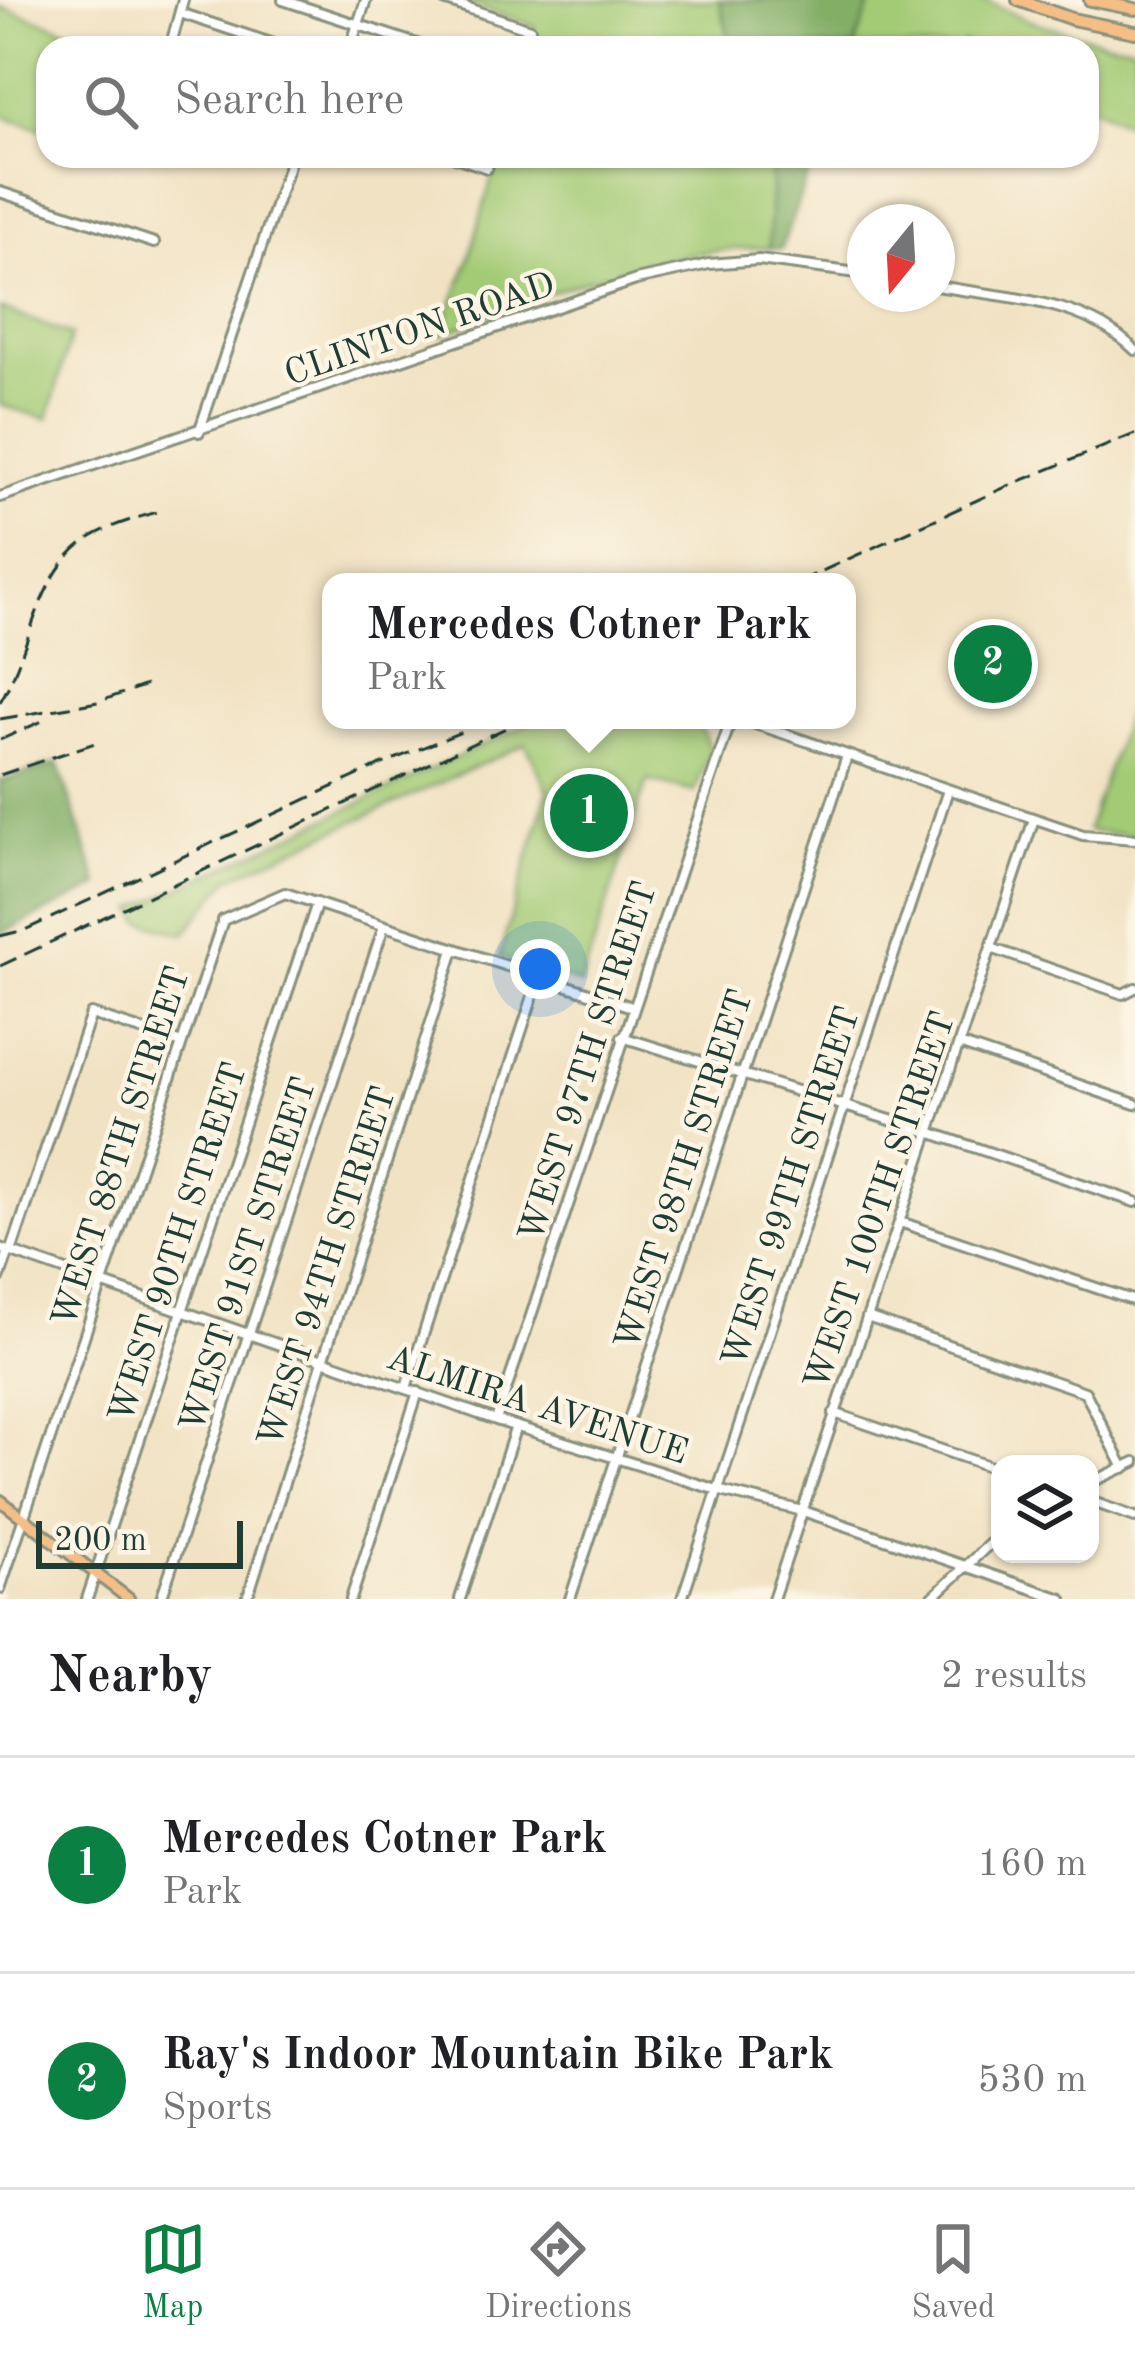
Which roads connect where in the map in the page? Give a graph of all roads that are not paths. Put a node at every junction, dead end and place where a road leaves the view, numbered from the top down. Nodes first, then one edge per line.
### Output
1 (183, 0) edge
2 (283, 0) edge
3 (366, 0) edge
4 (444, 0) edge
5 (1018, 0) edge
6 (1090, 0) edge
7 (1135, 9) edge
8 (180, 13) junction
9 (357, 25) junction
10 (1135, 32) edge
11 (173, 36) edge
12 (250, 36) edge
13 (354, 36) edge
14 (391, 36) edge
15 (528, 36) edge
16 (288, 168) edge
17 (0, 192) edge
18 (154, 243) dead end
19 (847, 272) edge
20 (955, 289) edge
21 (1135, 350) edge
22 (199, 432) junction
23 (0, 497) edge
24 (728, 729) edge
25 (770, 729) edge
26 (847, 756) junction
27 (948, 790) junction
28 (1034, 819) junction
29 (1135, 839) edge
30 (317, 903) junction
31 (384, 926) junction
32 (991, 948) junction
33 (454, 950) junction
34 (539, 976) junction
35 (1135, 988) edge
36 (632, 1006) junction
37 (622, 1037) junction
38 (182, 1042) junction
39 (959, 1045) junction
40 (740, 1072) junction
41 (1135, 1104) edge
42 (844, 1106) junction
43 (929, 1132) junction
44 (1135, 1202) edge
45 (900, 1222) junction
46 (7, 1250) edge
47 (0, 1277) edge
48 (102, 1282) junction
49 (1135, 1301) edge
50 (181, 1309) junction
51 (867, 1317) junction
52 (248, 1333) junction
53 (324, 1359) junction
54 (406, 1388) junction
55 (418, 1392) junction
56 (834, 1413) junction
57 (496, 1420) junction
58 (516, 1426) junction
59 (616, 1459) junction
60 (1135, 1462) edge
61 (991, 1467) edge
62 (1124, 1468) junction
63 (1099, 1479) edge
64 (717, 1490) junction
65 (0, 1500) edge
66 (1099, 1504) edge
67 (803, 1511) junction
68 (1135, 1516) edge
69 (24, 1518) junction
70 (991, 1542) edge
71 (964, 1565) junction
72 (96, 1574) junction
73 (0, 1589) edge
74 (87, 1599) edge
75 (129, 1599) edge
76 (161, 1599) edge
77 (247, 1599) edge
78 (351, 1599) edge
79 (460, 1599) edge
80 (570, 1599) edge
81 (682, 1599) edge
82 (773, 1599) edge
83 (931, 1599) edge
84 (1062, 1599) edge

1 - 8 street
2 - 9 street
3 - 9 street
4 - 15 street
5 - 10 highway
6 - 7 highway
8 - 11 street
8 - 12 street
9 - 13 street
9 - 14 street
16 - 22 street
17 - 18 street
19 - 22 street, CLINTON ROAD
20 - 21 street
22 - 23 street, CLINTON ROAD
24 - 36 street, WEST 97TH STREET
25 - 26 street
26 - 27 street
26 - 40 street, WEST 98TH STREET
27 - 28 street
27 - 42 street, WEST 99TH STREET
28 - 29 street
28 - 32 street, WEST 100TH STREET
30 - 31 street
30 - 38 street, WEST 88TH STREET
30 - 50 street, WEST 90TH STREET
31 - 33 street
31 - 52 street, WEST 91ST STREET
32 - 35 street
32 - 39 street, WEST 100TH STREET
33 - 34 street
33 - 53 street, WEST 94TH STREET
34 - 36 street
34 - 54 street
36 - 37 street, WEST 97TH STREET
37 - 40 street
37 - 57 street, WEST 97TH STREET
38 - 46 street
38 - 48 street, WEST 88TH STREET
39 - 41 street
39 - 43 street, WEST 100TH STREET
40 - 42 street
40 - 59 street, WEST 98TH STREET
42 - 43 street
42 - 64 street, WEST 99TH STREET
43 - 44 street
43 - 45 street, WEST 100TH STREET
45 - 49 street
45 - 51 street, WEST 100TH STREET
46 - 47 street
46 - 48 street, ALMIRA AVENUE
48 - 50 street, ALMIRA AVENUE
48 - 69 street, WEST 88TH STREET
50 - 52 street, ALMIRA AVENUE
50 - 72 street, WEST 90TH STREET
51 - 56 street, WEST 100TH STREET
51 - 62 street
52 - 53 street, ALMIRA AVENUE
52 - 76 street, WEST 91ST STREET
53 - 54 street, ALMIRA AVENUE
53 - 77 street, WEST 94TH STREET
54 - 55 street, ALMIRA AVENUE
55 - 57 street, ALMIRA AVENUE
55 - 78 street
56 - 61 street
56 - 67 street, WEST 100TH STREET
57 - 58 street, ALMIRA AVENUE
58 - 59 street, ALMIRA AVENUE
58 - 79 street
59 - 64 street, ALMIRA AVENUE
59 - 80 street, WEST 98TH STREET
60 - 62 street
62 - 63 street
64 - 67 street, ALMIRA AVENUE
64 - 81 street, WEST 99TH STREET
65 - 69 main road
66 - 68 street
67 - 71 street, ALMIRA AVENUE
67 - 82 street, WEST 100TH STREET
69 - 72 main road
69 - 73 street, WEST 88TH STREET
70 - 71 street
71 - 83 street
71 - 84 street, ALMIRA AVENUE
72 - 74 street, WEST 90TH STREET
72 - 75 main road

